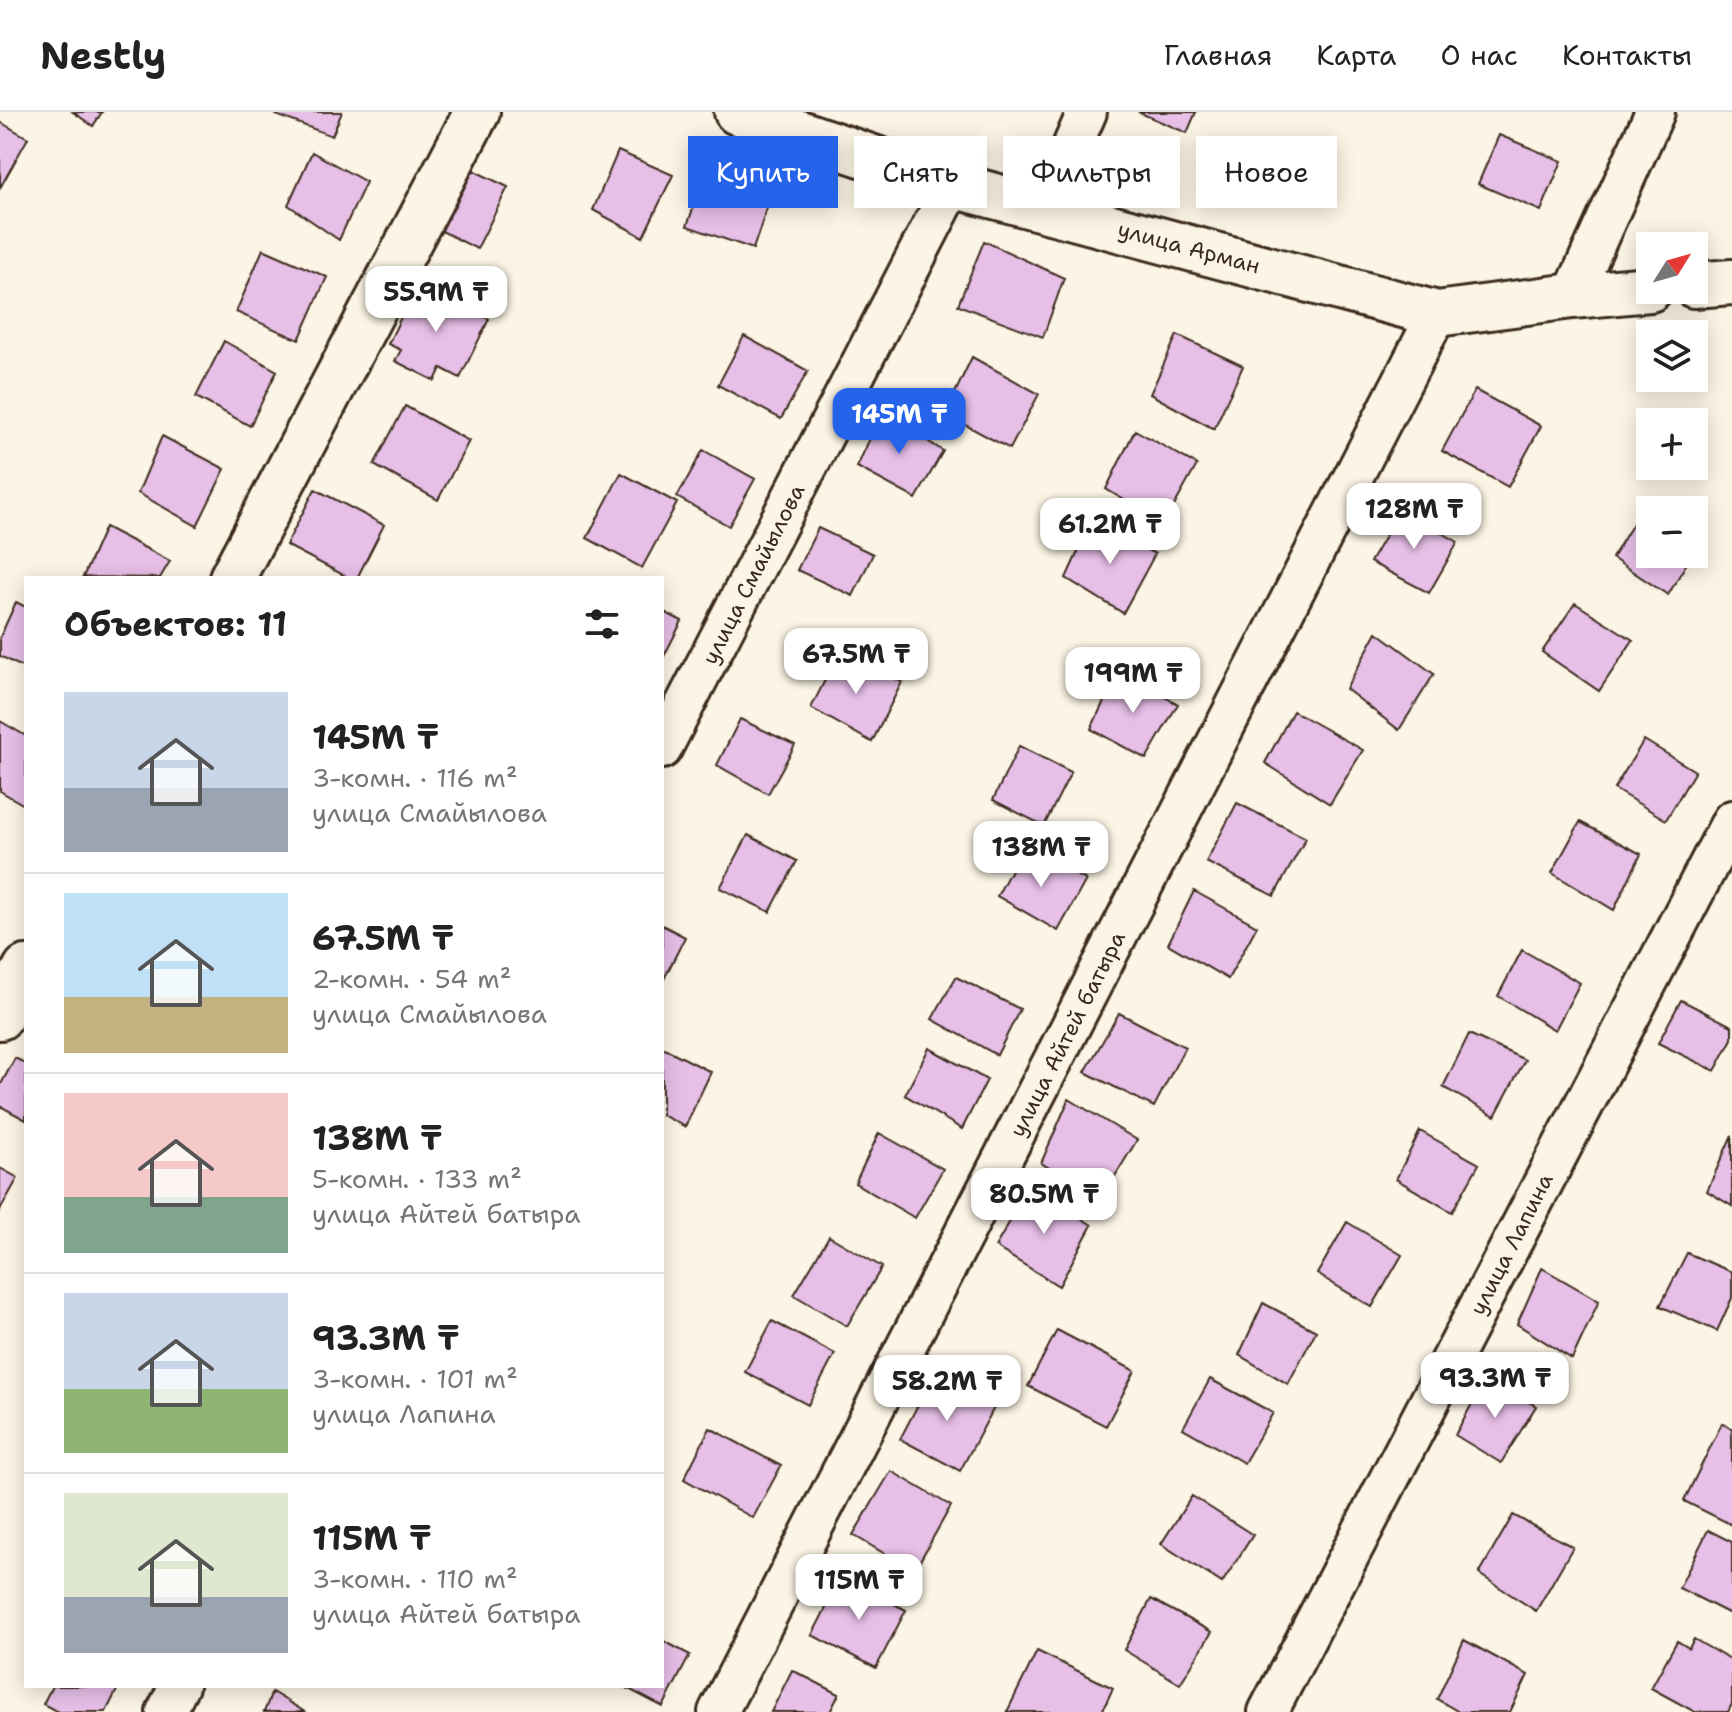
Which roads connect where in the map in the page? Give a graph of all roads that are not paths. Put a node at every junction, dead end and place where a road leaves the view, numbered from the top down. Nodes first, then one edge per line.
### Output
1 (477, 112) edge
2 (737, 112) edge
3 (1087, 112) edge
4 (1655, 112) edge
5 (854, 152) edge
6 (987, 194) edge
7 (941, 208) edge
8 (1045, 209) junction
9 (1732, 282) edge
10 (1708, 284) edge
11 (1636, 290) edge
12 (1572, 296) junction
13 (1437, 314) junction
14 (233, 576) edge
15 (664, 745) edge
16 (1732, 820) edge
17 (24, 972) edge
18 (0, 1017) edge
19 (178, 1688) edge
20 (166, 1712) edge
21 (718, 1712) edge
22 (1268, 1712) edge

1 - 14 street
2 - 5 street, улица Арман
3 - 8 street
4 - 12 street
6 - 8 street, улица Арман
7 - 15 street, улица Смайылова
8 - 13 street, улица Арман
9 - 10 street
11 - 12 street, улица Арман
12 - 13 street, улица Арман
13 - 21 street, улица Айтей батыра
16 - 22 street, улица Лапина
17 - 18 street
19 - 20 street

